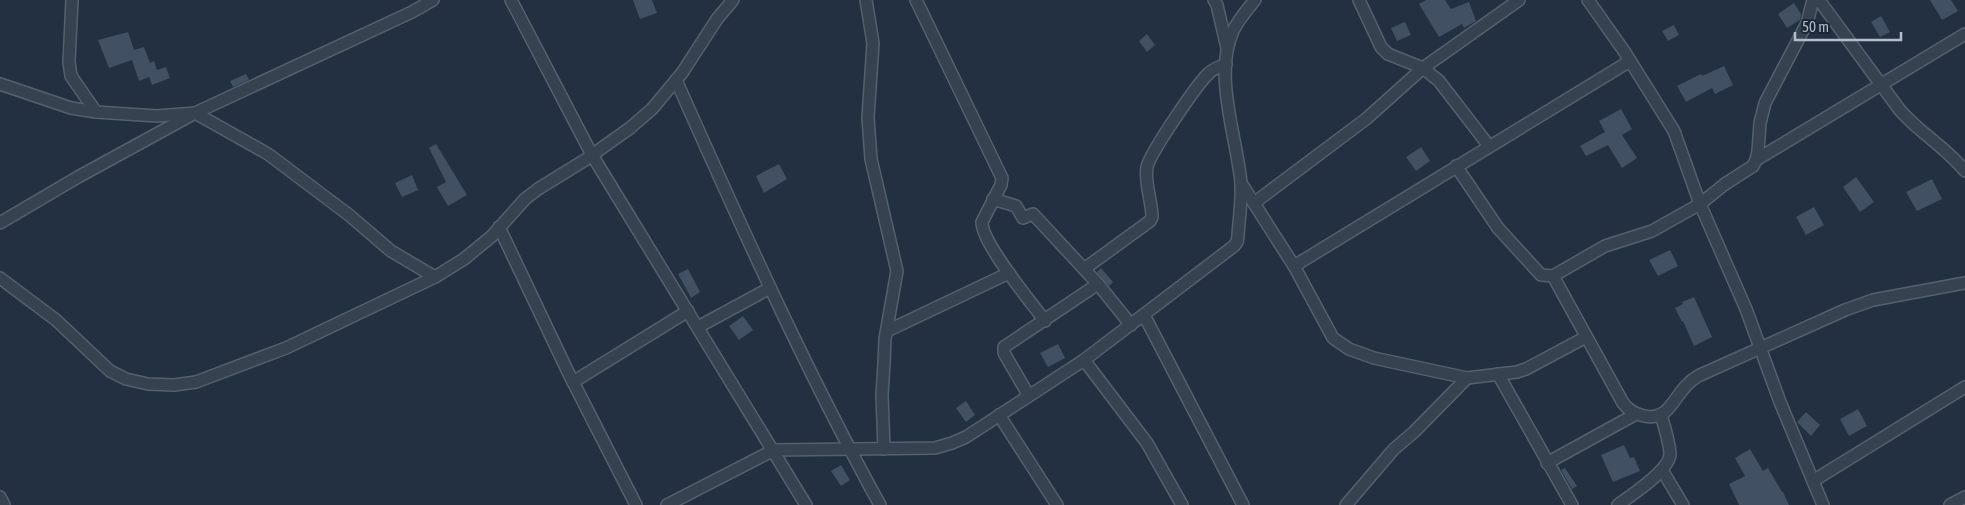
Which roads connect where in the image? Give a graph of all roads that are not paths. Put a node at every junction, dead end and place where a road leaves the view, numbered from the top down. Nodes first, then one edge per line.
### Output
1 (72, 0) edge
2 (433, 0) edge
3 (511, 0) edge
4 (733, 0) edge
5 (866, 0) edge
6 (916, 0) edge
7 (1214, 0) edge
8 (1255, 0) edge
9 (1359, 0) edge
10 (1519, 0) edge
11 (1588, 0) edge
12 (1813, 0) edge
13 (1819, 0) edge
14 (1965, 34) edge
15 (1227, 48) junction
16 (1630, 61) junction
17 (1226, 64) junction
18 (1423, 68) junction
19 (676, 80) junction
20 (0, 84) edge
21 (1881, 86) junction
22 (96, 112) junction
23 (195, 113) junction
24 (1489, 146) junction
25 (592, 155) junction
26 (1756, 160) junction
27 (1456, 166) junction
28 (1965, 171) edge
29 (1241, 183) junction
30 (994, 199) junction
31 (1254, 203) junction
32 (1700, 204) junction
33 (0, 223) edge
34 (499, 228) junction
35 (1294, 266) junction
36 (1084, 269) junction
37 (1009, 273) junction
38 (1553, 276) junction
39 (435, 277) junction
40 (0, 278) edge
41 (1965, 283) edge
42 (1098, 284) junction
43 (770, 288) junction
44 (688, 311) junction
45 (1144, 315) junction
46 (1045, 321) junction
47 (1131, 324) junction
48 (698, 327) junction
49 (887, 331) junction
50 (1586, 337) junction
51 (1761, 348) junction
52 (1084, 360) junction
53 (1498, 374) junction
54 (1467, 378) junction
55 (573, 382) junction
56 (1965, 387) edge
57 (1029, 396) junction
58 (1636, 414) junction
59 (1661, 414) junction
60 (999, 415) junction
61 (849, 449) junction
62 (884, 449) junction
63 (774, 450) junction
64 (1547, 463) junction
65 (1662, 470) junction
66 (1813, 481) junction
67 (0, 497) edge
68 (1965, 497) edge
69 (4, 505) edge
70 (636, 505) edge
71 (667, 505) edge
72 (806, 505) edge
73 (880, 505) edge
74 (1058, 505) edge
75 (1182, 505) edge
76 (1243, 505) edge
77 (1346, 505) edge
78 (1572, 505) edge
79 (1618, 505) edge
80 (1683, 505) edge
81 (1822, 505) edge
82 (1950, 505) edge

1 - 22 street
2 - 23 street
3 - 25 street
4 - 19 street
5 - 49 street
6 - 30 street
7 - 15 street
8 - 15 street
9 - 18 street
10 - 18 street
11 - 16 street
12 - 26 street
13 - 21 street
14 - 21 street
15 - 17 street
16 - 24 street
16 - 32 street
17 - 29 street
17 - 36 street
18 - 24 street
18 - 31 street
19 - 25 street
19 - 43 street
20 - 22 street
21 - 26 street
21 - 28 street
22 - 23 street
23 - 33 street
23 - 39 street
24 - 27 street
25 - 34 street
25 - 44 street
26 - 32 street
27 - 35 street
27 - 38 street
29 - 31 street
29 - 45 street
30 - 36 street
30 - 37 street
31 - 35 street
32 - 38 street
32 - 51 street
34 - 39 street
34 - 55 street
35 - 54 street
36 - 42 street
37 - 46 street
37 - 49 street
38 - 50 street
39 - 40 street
41 - 51 street
42 - 46 street
42 - 47 street
43 - 48 street
43 - 61 street
44 - 48 street
44 - 55 street
45 - 47 street
45 - 76 street
46 - 57 street
47 - 52 street
48 - 63 street
49 - 62 street
50 - 53 street
50 - 58 street
51 - 59 street
51 - 66 street
52 - 57 street
52 - 75 street
53 - 54 street
53 - 64 street
54 - 77 street
55 - 70 street
56 - 66 street
57 - 60 street
58 - 59 street
58 - 64 street
59 - 65 street
60 - 62 street
60 - 74 street
61 - 62 street
61 - 63 street
61 - 73 street
63 - 71 street
63 - 72 street
64 - 78 street
65 - 79 street
65 - 80 street
66 - 81 street
67 - 69 street
68 - 82 street

